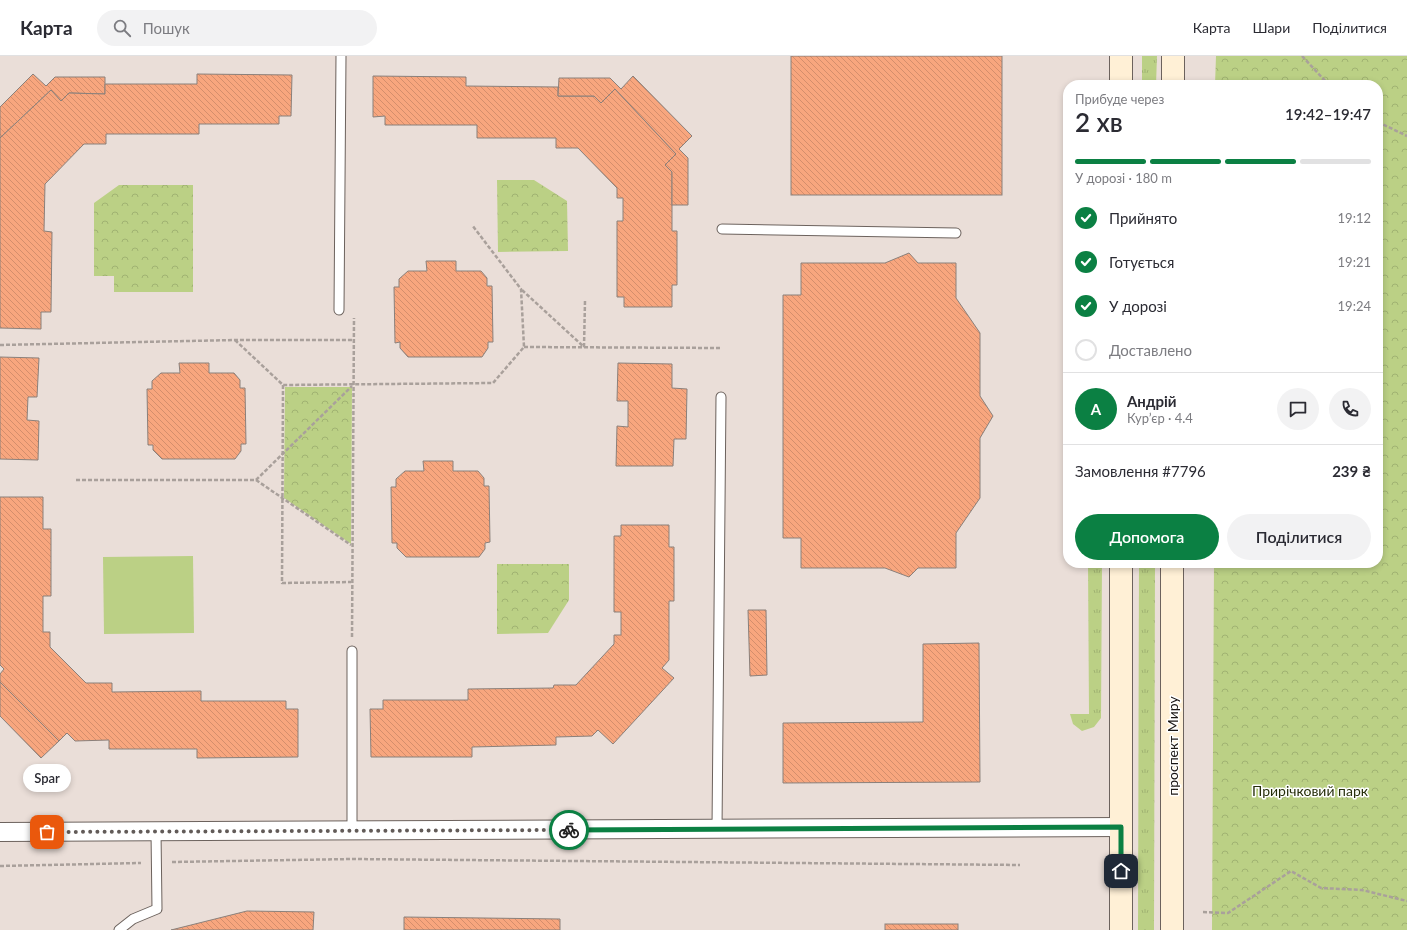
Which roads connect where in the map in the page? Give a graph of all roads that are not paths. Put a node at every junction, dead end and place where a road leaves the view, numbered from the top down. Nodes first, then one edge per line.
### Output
1 (341, 56) edge
2 (1121, 56) edge
3 (1173, 56) edge
4 (1121, 80) edge
5 (1173, 80) edge
6 (722, 229) dead end
7 (956, 233) dead end
8 (339, 310) dead end
9 (721, 396) dead end
10 (1121, 568) edge
11 (1172, 568) edge
12 (352, 651) road end
13 (1121, 827) junction
14 (717, 829) junction
15 (352, 831) junction
16 (0, 832) edge
17 (156, 832) junction
18 (119, 930) edge
19 (1121, 930) edge
20 (1172, 930) edge

1 - 8 lane
2 - 4 main road
3 - 5 main road
6 - 7 lane
9 - 14 lane
10 - 13 main road
11 - 20 main road, проспект Миру
12 - 15 lane
13 - 14 street
13 - 19 main road
14 - 15 street
15 - 17 street
16 - 17 street
17 - 18 lane

